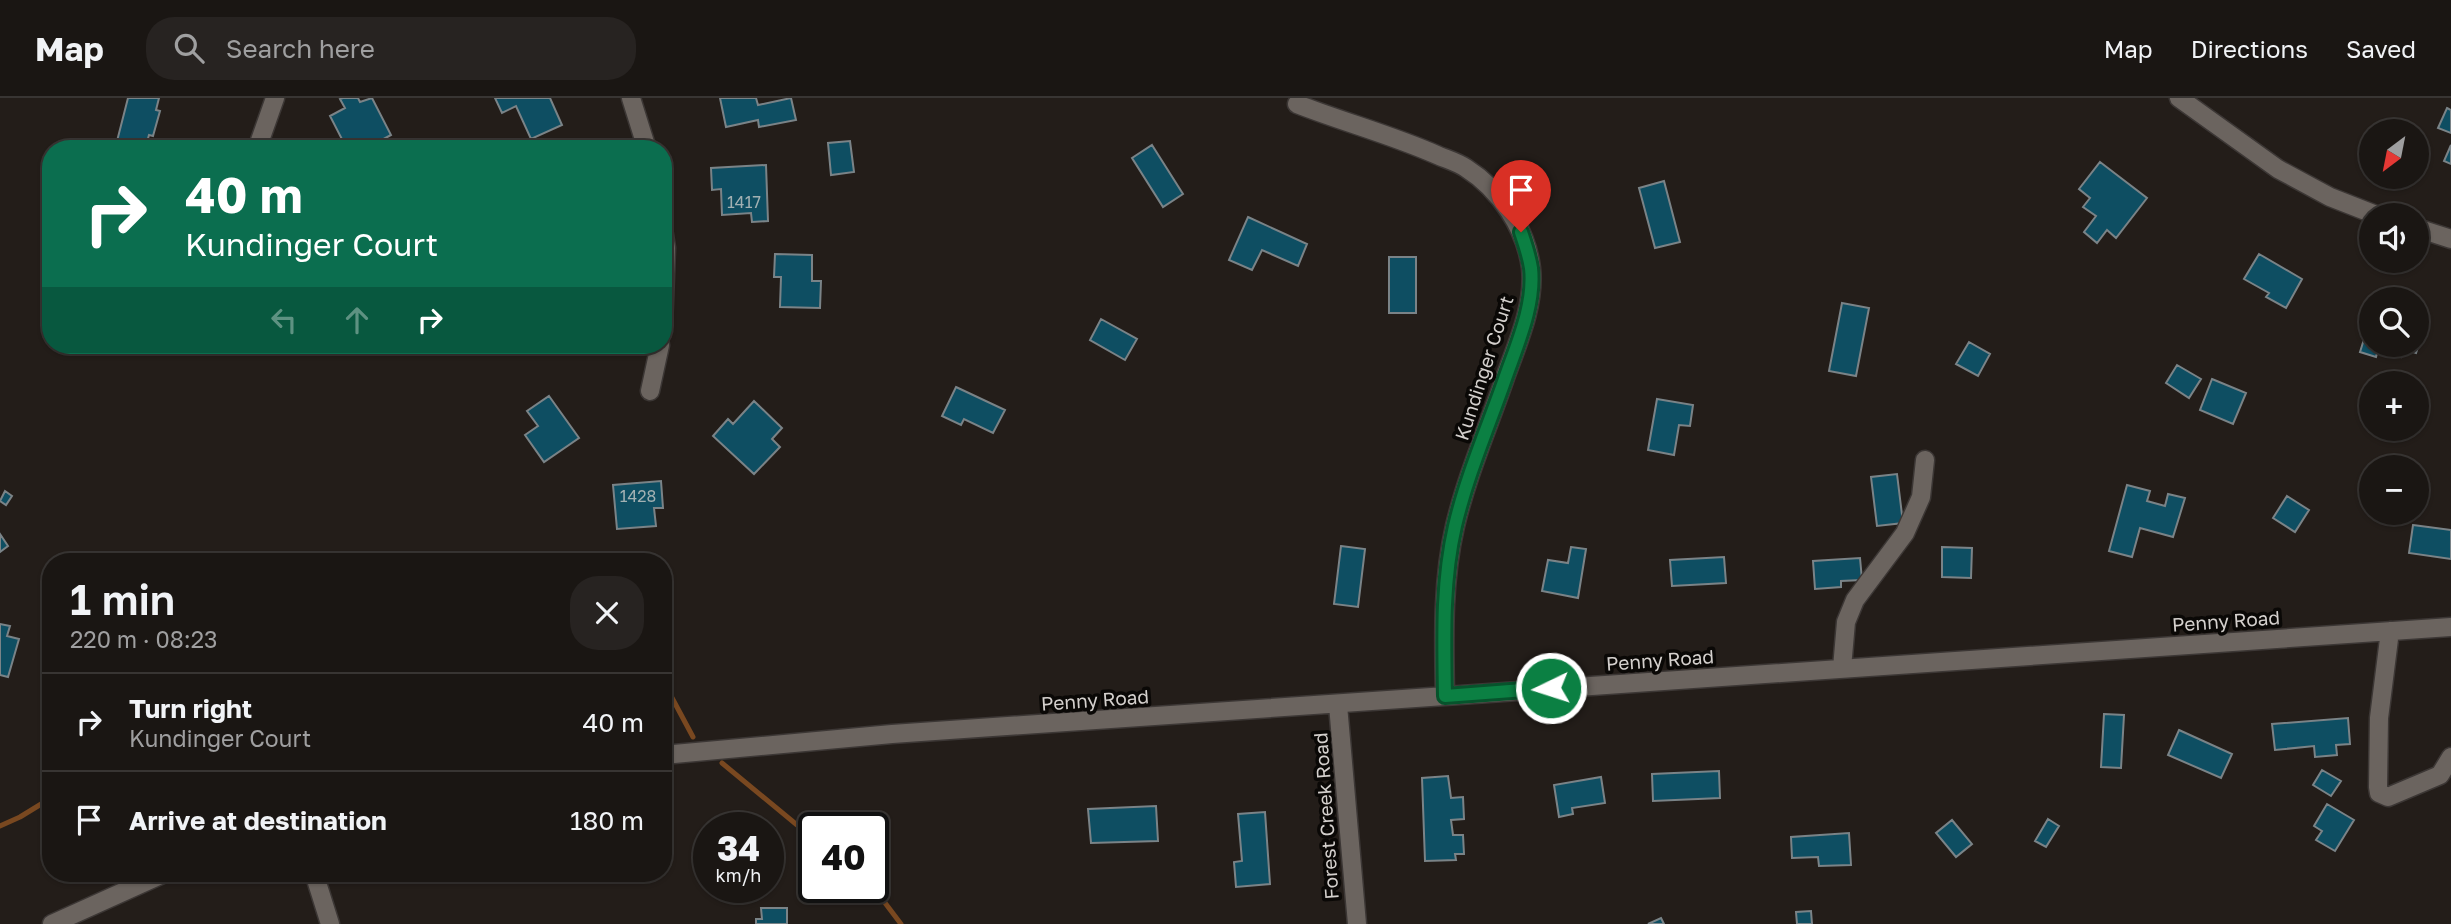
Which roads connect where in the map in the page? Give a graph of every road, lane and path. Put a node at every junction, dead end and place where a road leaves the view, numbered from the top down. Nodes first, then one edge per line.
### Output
1 (275, 98) edge
2 (631, 98) edge
3 (2179, 98) edge
4 (1297, 104) dead end
5 (260, 140) edge
6 (644, 140) edge
7 (2359, 208) edge
8 (2429, 232) edge
9 (2451, 239) edge
10 (658, 354) edge
11 (650, 391) dead end
12 (1925, 460) dead end
13 (2451, 627) edge
14 (2390, 631) junction
15 (1842, 668) junction
16 (1445, 696) junction
17 (1338, 705) junction
18 (672, 754) edge
19 (2451, 757) edge
20 (145, 882) edge
21 (317, 882) edge
22 (52, 924) edge
23 (330, 924) edge
24 (1357, 924) edge

1 - 5 street
2 - 6 street
3 - 7 street
4 - 16 street, Kundinger Court
8 - 9 street
10 - 11 street
12 - 15 street
13 - 14 street, Penny Road
14 - 15 street, Penny Road
14 - 19 street
15 - 16 street, Penny Road
16 - 17 street, Penny Road
17 - 18 street, Penny Road
17 - 24 street, Forest Creek Road
20 - 22 street
21 - 23 street

